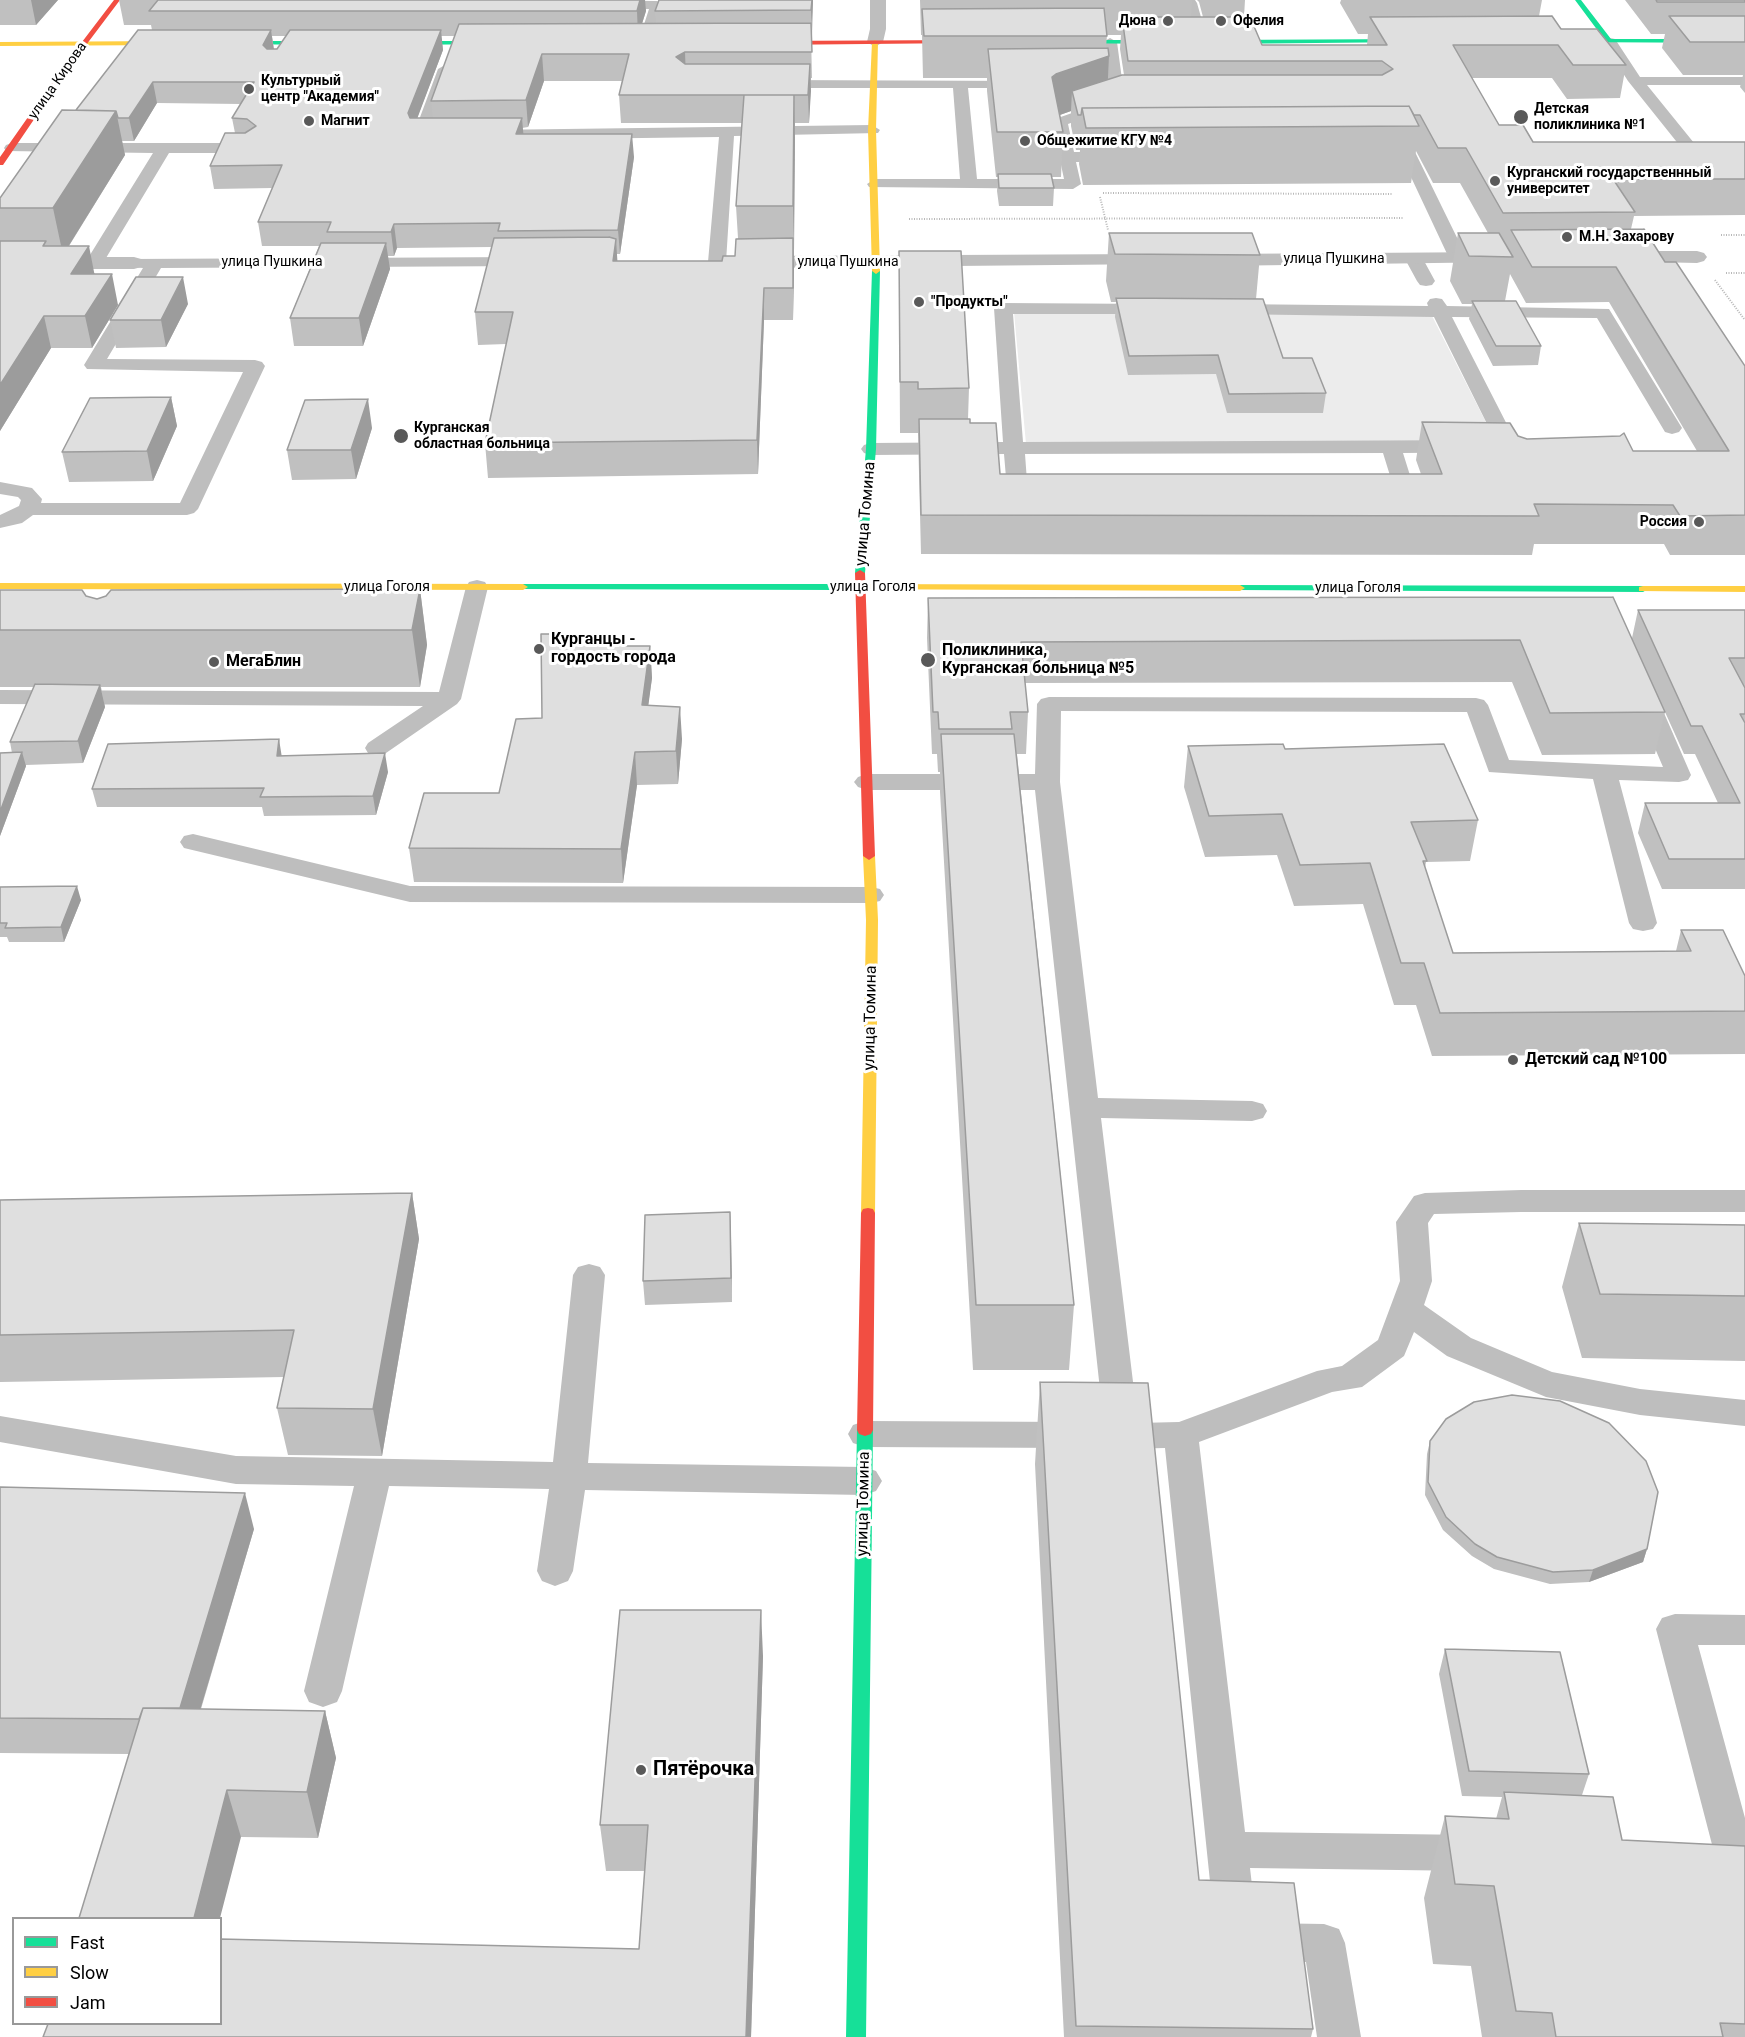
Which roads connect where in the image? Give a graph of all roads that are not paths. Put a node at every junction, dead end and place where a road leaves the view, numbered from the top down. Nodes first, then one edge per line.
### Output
1 (117, 0) edge
2 (576, 0) edge
3 (878, 0) edge
4 (1578, 0) edge
5 (1190, 3) dead end
6 (1427, 41) edge
7 (1545, 41) edge
8 (1745, 41) edge
9 (875, 42) junction
10 (984, 42) edge
11 (1052, 42) edge
12 (1110, 42) junction
13 (1190, 42) junction
14 (1610, 42) junction
15 (84, 43) junction
16 (187, 43) edge
17 (220, 43) edge
18 (288, 43) junction
19 (335, 43) edge
20 (383, 43) edge
21 (454, 43) junction
22 (514, 43) edge
23 (645, 43) edge
24 (753, 43) edge
25 (0, 44) edge
26 (279, 57) edge
27 (1635, 81) junction
28 (1745, 81) edge
29 (874, 84) junction
30 (960, 84) junction
31 (1044, 84) edge
32 (756, 85) edge
33 (872, 130) junction
34 (727, 132) junction
35 (12, 148) junction
36 (249, 148) edge
37 (163, 149) junction
38 (1362, 155) edge
39 (1067, 157) junction
40 (1138, 157) edge
41 (0, 163) edge
42 (1745, 168) edge
43 (875, 184) junction
44 (969, 184) junction
45 (1601, 257) edge
46 (1696, 257) road end
47 (1458, 258) junction
48 (1518, 258) edge
49 (1414, 259) junction
50 (1175, 260) edge
51 (1199, 260) edge
52 (546, 262) edge
53 (695, 262) edge
54 (717, 262) junction
55 (876, 262) junction
56 (0, 263) edge
57 (94, 263) junction
58 (134, 263) joint
59 (155, 263) junction
60 (1426, 280) dead end
61 (1438, 307) junction
62 (1168, 309) edge
63 (1204, 309) edge
64 (1672, 428) dead end
65 (1391, 446) junction
66 (1197, 447) junction
67 (1013, 448) junction
68 (871, 449) junction
69 (1202, 469) dead end
70 (0, 488) edge
71 (1054, 501) edge
72 (1373, 501) edge
73 (28, 509) junction
74 (0, 522) edge
75 (0, 586) edge
76 (477, 586) junction
77 (859, 587) junction
78 (1745, 589) edge
79 (1633, 672) edge
80 (0, 697) edge
81 (449, 699) junction
82 (377, 748) dead end
83 (1604, 772) junction
84 (867, 782) junction
85 (1047, 782) junction
86 (193, 842) dead end
87 (871, 895) junction
88 (1643, 923) dead end
89 (1084, 1108) junction
90 (1252, 1111) dead end
91 (1745, 1201) edge
92 (589, 1275) dead end
93 (1406, 1310) junction
94 (1745, 1413) edge
95 (0, 1429) edge
96 (865, 1434) junction
97 (1122, 1436) junction
98 (1181, 1436) junction
99 (375, 1472) junction
100 (569, 1475) junction
101 (864, 1481) junction
102 (555, 1571) dead end
103 (1745, 1630) edge
104 (323, 1691) dead end
105 (1226, 1850) junction
106 (1510, 1853) edge
107 (1726, 1868) edge
108 (856, 2037) edge
109 (1339, 2037) edge

1 - 15 street, улица Кирова
2 - 23 lane
3 - 9 street, улица Томина
4 - 14 street
5 - 13 lane
6 - 13 street
7 - 14 street
8 - 14 street
9 - 10 street
9 - 24 street
9 - 29 street, улица Томина
11 - 12 street
12 - 13 street
12 - 39 lane
14 - 27 lane
15 - 16 street
15 - 25 street
15 - 35 street, улица Кирова
17 - 18 street
18 - 19 street
18 - 26 lane
20 - 21 street
21 - 22 street
21 - 34 lane
27 - 28 lane
27 - 42 lane
29 - 30 lane
29 - 32 lane
29 - 33 street, улица Томина
30 - 31 lane
30 - 44 lane
33 - 34 lane
33 - 43 street, улица Томина
34 - 54 lane
35 - 37 lane
35 - 41 street, улица Кирова
36 - 37 lane
37 - 57 lane
38 - 47 lane
39 - 40 lane
39 - 44 lane
43 - 44 lane
43 - 55 street, улица Томина
45 - 46 street
47 - 48 street, улица Пушкина
47 - 49 street, улица Пушкина
49 - 51 street, улица Пушкина
49 - 60 lane
50 - 55 street, улица Пушкина
52 - 59 lane, улица Пушкина
53 - 54 street, улица Пушкина
54 - 55 street, улица Пушкина
55 - 68 street, улица Томина
56 - 57 street, улица Пушкина
57 - 58 street, улица Пушкина
58 - 59 lane, улица Пушкина
59 - 73 lane
61 - 63 lane
61 - 64 lane
61 - 65 lane
62 - 67 lane
65 - 66 lane
65 - 72 lane
66 - 67 lane
66 - 69 lane
67 - 68 lane
67 - 71 lane
68 - 77 street, улица Томина
70 - 73 lane
73 - 74 lane
75 - 76 street, улица Гоголя
76 - 77 street, улица Гоголя
76 - 81 lane
77 - 78 street, улица Гоголя
77 - 84 street, улица Томина
79 - 83 lane
80 - 81 lane
81 - 82 lane
83 - 85 lane
83 - 88 lane
84 - 85 lane
84 - 87 street, улица Томина
85 - 89 lane
86 - 87 lane
87 - 96 street, улица Томина
89 - 90 lane
89 - 97 lane
91 - 93 lane
92 - 100 lane
93 - 94 lane
93 - 98 lane
95 - 99 lane
96 - 97 lane
96 - 101 street, улица Томина
97 - 98 lane
98 - 105 lane
99 - 100 lane
99 - 104 lane
100 - 101 lane
100 - 102 lane
101 - 108 street, улица Томина
103 - 107 lane
105 - 106 lane
105 - 109 lane

